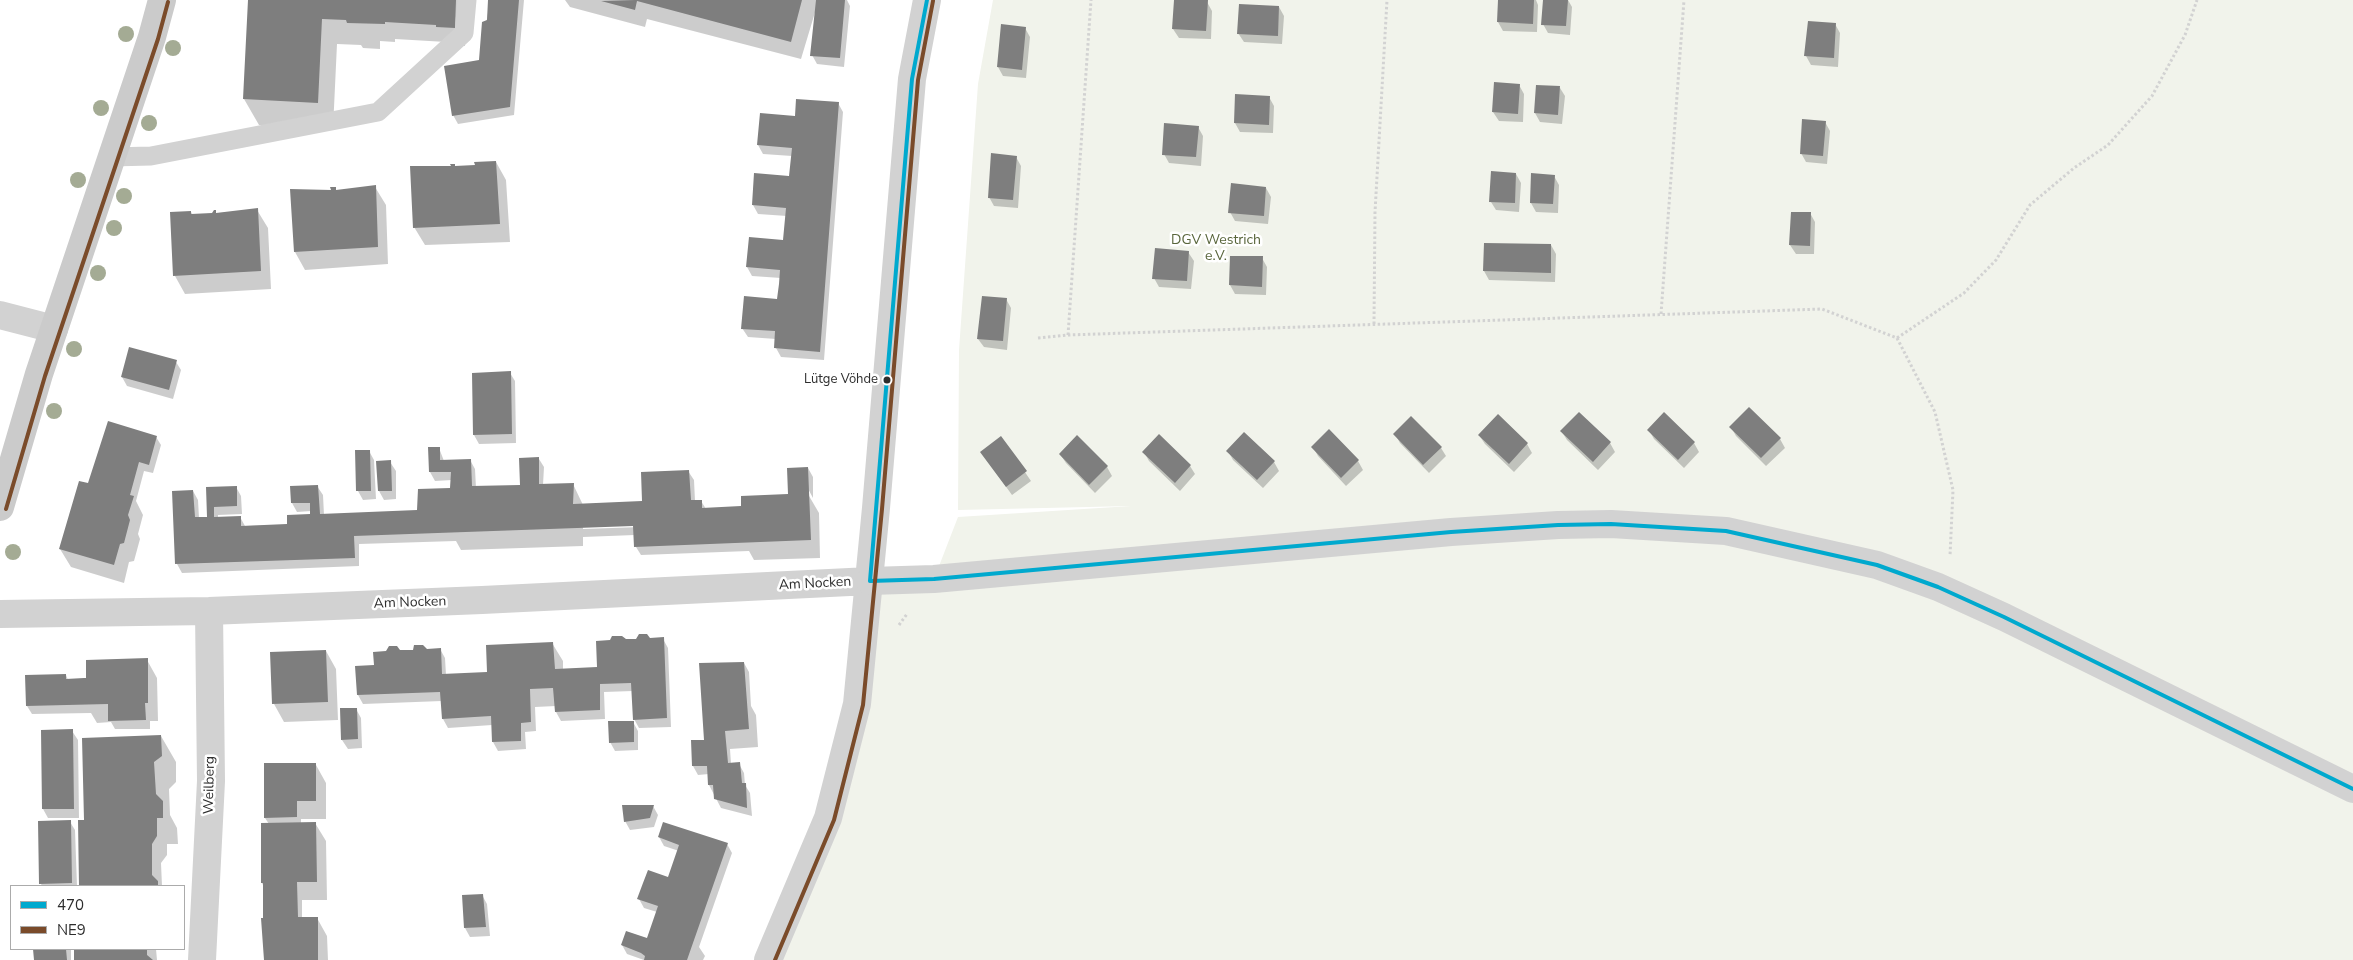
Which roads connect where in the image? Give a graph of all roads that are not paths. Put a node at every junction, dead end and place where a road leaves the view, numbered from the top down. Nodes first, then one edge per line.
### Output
1 (162, 0) edge
2 (467, 0) edge
3 (928, 0) edge
4 (111, 158) junction
5 (0, 315) edge
6 (54, 329) junction
7 (0, 506) edge
8 (870, 582) junction
9 (209, 611) junction
10 (0, 614) edge
11 (2353, 789) edge
12 (202, 960) edge
13 (768, 960) edge

1 - 4 main road
2 - 4 lane
3 - 8 street
4 - 6 main road
5 - 6 street
6 - 7 main road
8 - 9 street, Am Nocken
8 - 11 street, Am Nocken
8 - 13 street
9 - 10 street, Am Nocken
9 - 12 street, Weilberg

